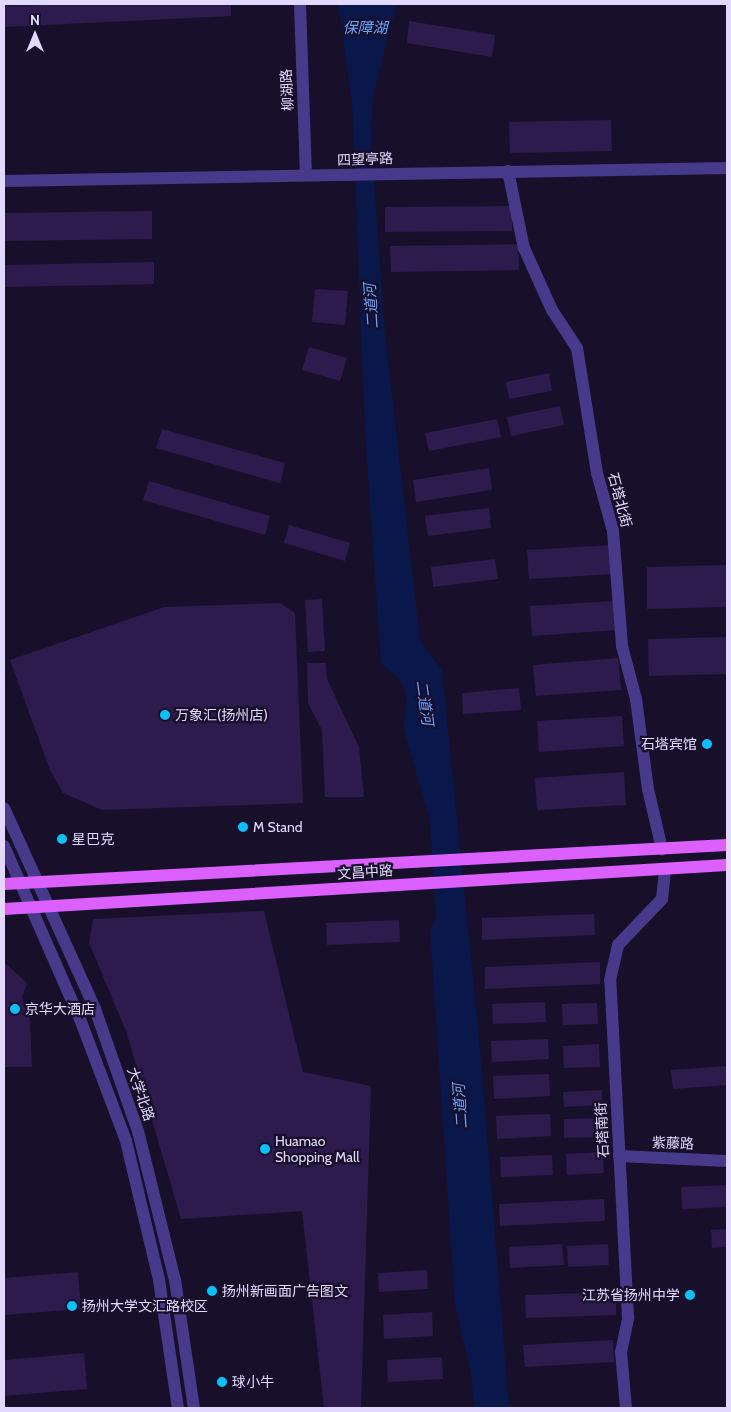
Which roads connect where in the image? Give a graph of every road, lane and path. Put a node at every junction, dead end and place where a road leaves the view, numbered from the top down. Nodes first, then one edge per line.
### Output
1 (300, 4) edge
2 (727, 168) edge
3 (508, 171) junction
4 (306, 175) junction
5 (4, 181) edge
6 (4, 808) edge
7 (727, 845) edge
8 (4, 846) edge
9 (662, 849) junction
10 (727, 865) edge
11 (665, 869) junction
12 (38, 882) junction
13 (20, 883) junction
14 (4, 884) edge
15 (50, 906) junction
16 (31, 908) junction
17 (4, 909) edge
18 (618, 1156) junction
19 (727, 1161) edge
20 (178, 1408) edge
21 (194, 1408) edge
22 (626, 1408) edge

1 - 4 street, 柳湖路
2 - 3 street, 四望亭路
3 - 4 street, 四望亭路
3 - 9 street, 石塔北街
4 - 5 street, 四望亭路
6 - 12 street, 大学北路
7 - 9 main road, 文昌中路
8 - 13 street
9 - 12 main road, 文昌中路
10 - 11 main road, 文昌中路
11 - 15 main road, 文昌中路
11 - 18 street, 石塔南街
12 - 13 main road, 文昌中路
12 - 15 street, 大学北路
13 - 14 main road, 文昌中路
13 - 16 street
15 - 16 main road, 文昌中路
15 - 21 street, 大学北路
16 - 17 main road, 文昌中路
16 - 20 street
18 - 19 street, 紫藤路
18 - 22 street, 石塔南街

